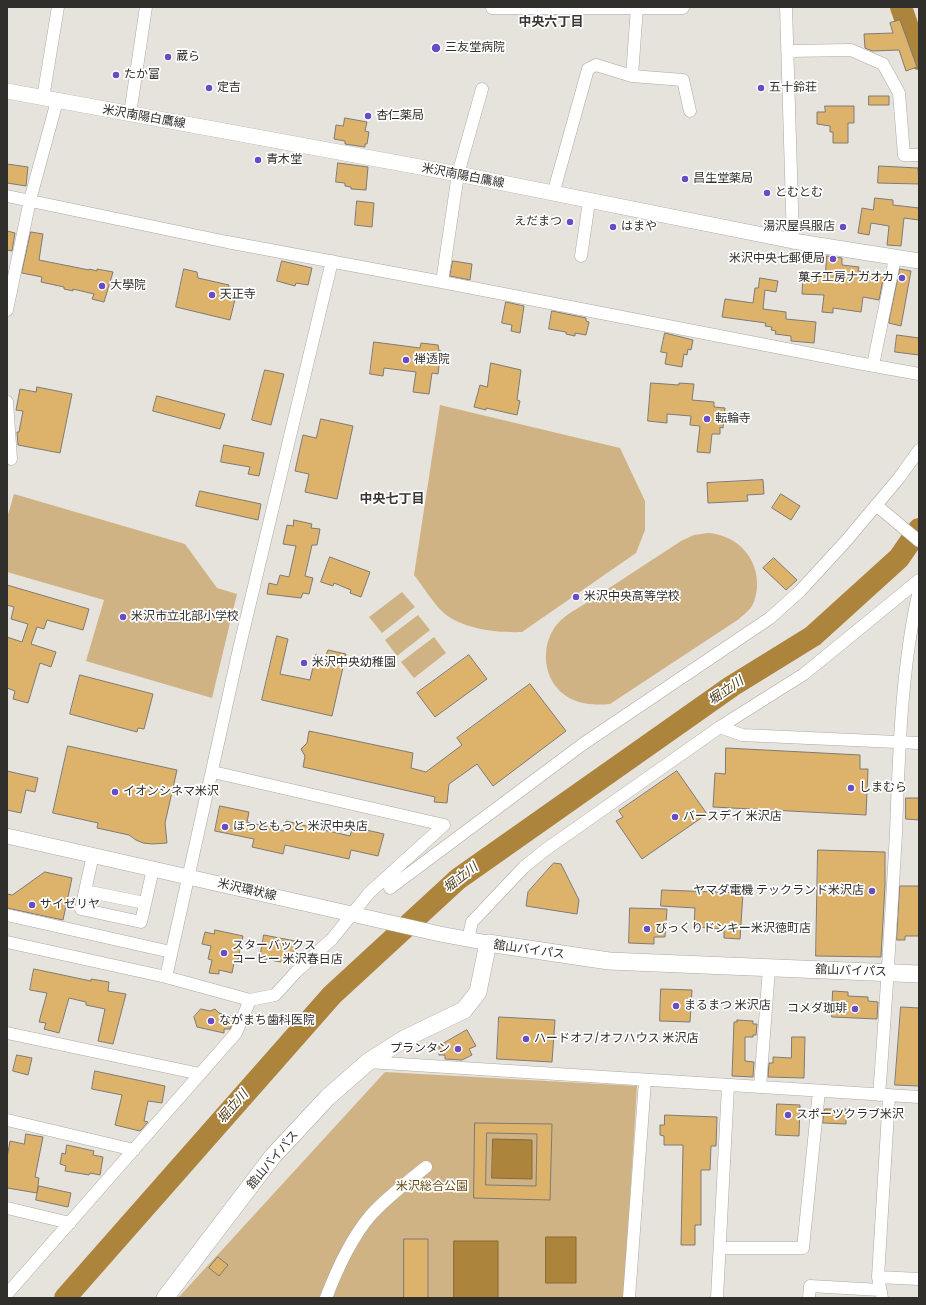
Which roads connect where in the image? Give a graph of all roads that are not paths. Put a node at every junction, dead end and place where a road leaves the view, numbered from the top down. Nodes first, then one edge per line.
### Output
1 (58, 7) edge
2 (146, 7) edge
3 (786, 7) edge
4 (492, 8) edge
5 (637, 8) edge
6 (683, 8) edge
7 (788, 51) junction
8 (632, 76) junction
9 (482, 89) dead end
10 (7, 91) edge
11 (50, 99) junction
12 (690, 111) dead end
13 (130, 114) junction
14 (919, 154) edge
15 (458, 174) junction
16 (553, 194) junction
17 (7, 196) edge
18 (30, 200) junction
19 (589, 202) junction
20 (793, 241) junction
21 (581, 256) dead end
22 (895, 258) junction
23 (332, 261) junction
24 (919, 262) edge
25 (442, 282) junction
26 (7, 310) edge
27 (873, 365) junction
28 (919, 374) edge
29 (7, 402) edge
30 (919, 450) edge
31 (11, 459) dead end
32 (876, 505) junction
33 (919, 541) edge
34 (919, 580) edge
35 (919, 590) edge
36 (720, 727) junction
37 (900, 742) junction
38 (919, 743) edge
39 (213, 772) junction
40 (7, 836) edge
41 (93, 855) junction
42 (153, 869) junction
43 (188, 877) junction
44 (390, 888) dead end
45 (85, 891) junction
46 (145, 903) junction
47 (353, 914) junction
48 (7, 916) edge
49 (7, 922) edge
50 (468, 939) junction
51 (7, 942) edge
52 (488, 943) junction
53 (129, 945) junction
54 (171, 955) junction
55 (769, 969) junction
56 (889, 972) junction
57 (919, 974) edge
58 (166, 977) junction
59 (250, 1000) junction
60 (7, 1033) edge
61 (368, 1062) junction
62 (200, 1074) junction
63 (645, 1081) junction
64 (728, 1086) junction
65 (760, 1087) junction
66 (819, 1091) junction
67 (884, 1095) junction
68 (919, 1097) edge
69 (7, 1120) edge
70 (134, 1150) junction
71 (426, 1167) dead end
72 (7, 1208) edge
73 (70, 1223) junction
74 (720, 1248) junction
75 (878, 1277) junction
76 (919, 1279) edge
77 (7, 1294) edge
78 (881, 1294) edge
79 (165, 1298) edge
80 (326, 1298) edge
81 (629, 1298) edge
82 (717, 1298) edge
83 (809, 1298) edge

1 - 11 street
2 - 13 street
3 - 7 street
4 - 5 street
5 - 6 street
5 - 8 street
7 - 14 street
7 - 20 street
8 - 12 street
8 - 16 street
9 - 15 street
10 - 11 main road, 米沢南陽白鷹線
11 - 13 main road, 米沢南陽白鷹線
11 - 18 street
13 - 15 main road, 米沢南陽白鷹線
15 - 16 main road, 米沢南陽白鷹線
15 - 25 street
16 - 19 main road, 米沢南陽白鷹線
17 - 18 street
18 - 23 street
18 - 26 street
19 - 20 main road, 米沢南陽白鷹線
19 - 21 street
20 - 22 main road, 米沢南陽白鷹線
22 - 24 main road, 米沢南陽白鷹線
22 - 27 street
23 - 25 street
23 - 39 street
25 - 27 street
27 - 28 street
29 - 31 street
30 - 32 street
32 - 33 street
32 - 44 street
34 - 36 street
35 - 37 street
36 - 37 street
36 - 50 street
37 - 38 street
37 - 56 street
39 - 43 street
39 - 47 street
40 - 41 main road, 米沢環状線
41 - 42 main road, 米沢環状線
41 - 45 street
42 - 43 main road, 米沢環状線
42 - 46 street
43 - 47 main road, 米沢環状線
43 - 54 street
45 - 46 street
45 - 46 street
47 - 50 main road, 米沢環状線
47 - 59 street
48 - 53 street
49 - 53 street
50 - 52 main road, 米沢環状線
51 - 58 street
52 - 55 highway, 舘山バイパス
52 - 61 highway, 舘山バイパス
53 - 54 street
54 - 58 street
55 - 56 highway, 舘山バイパス
55 - 65 street
56 - 57 highway, 舘山バイパス
56 - 67 street
58 - 59 street
59 - 62 street
60 - 62 street
61 - 63 street
61 - 79 highway, 舘山バイパス
62 - 70 street
63 - 64 street
63 - 81 street
64 - 65 street
64 - 74 street
65 - 66 street
66 - 67 street
66 - 74 street
67 - 68 street
67 - 75 street
69 - 70 street
70 - 73 street
71 - 80 street
72 - 73 street
73 - 77 street
74 - 82 street
75 - 76 street
75 - 78 street
78 - 83 street

